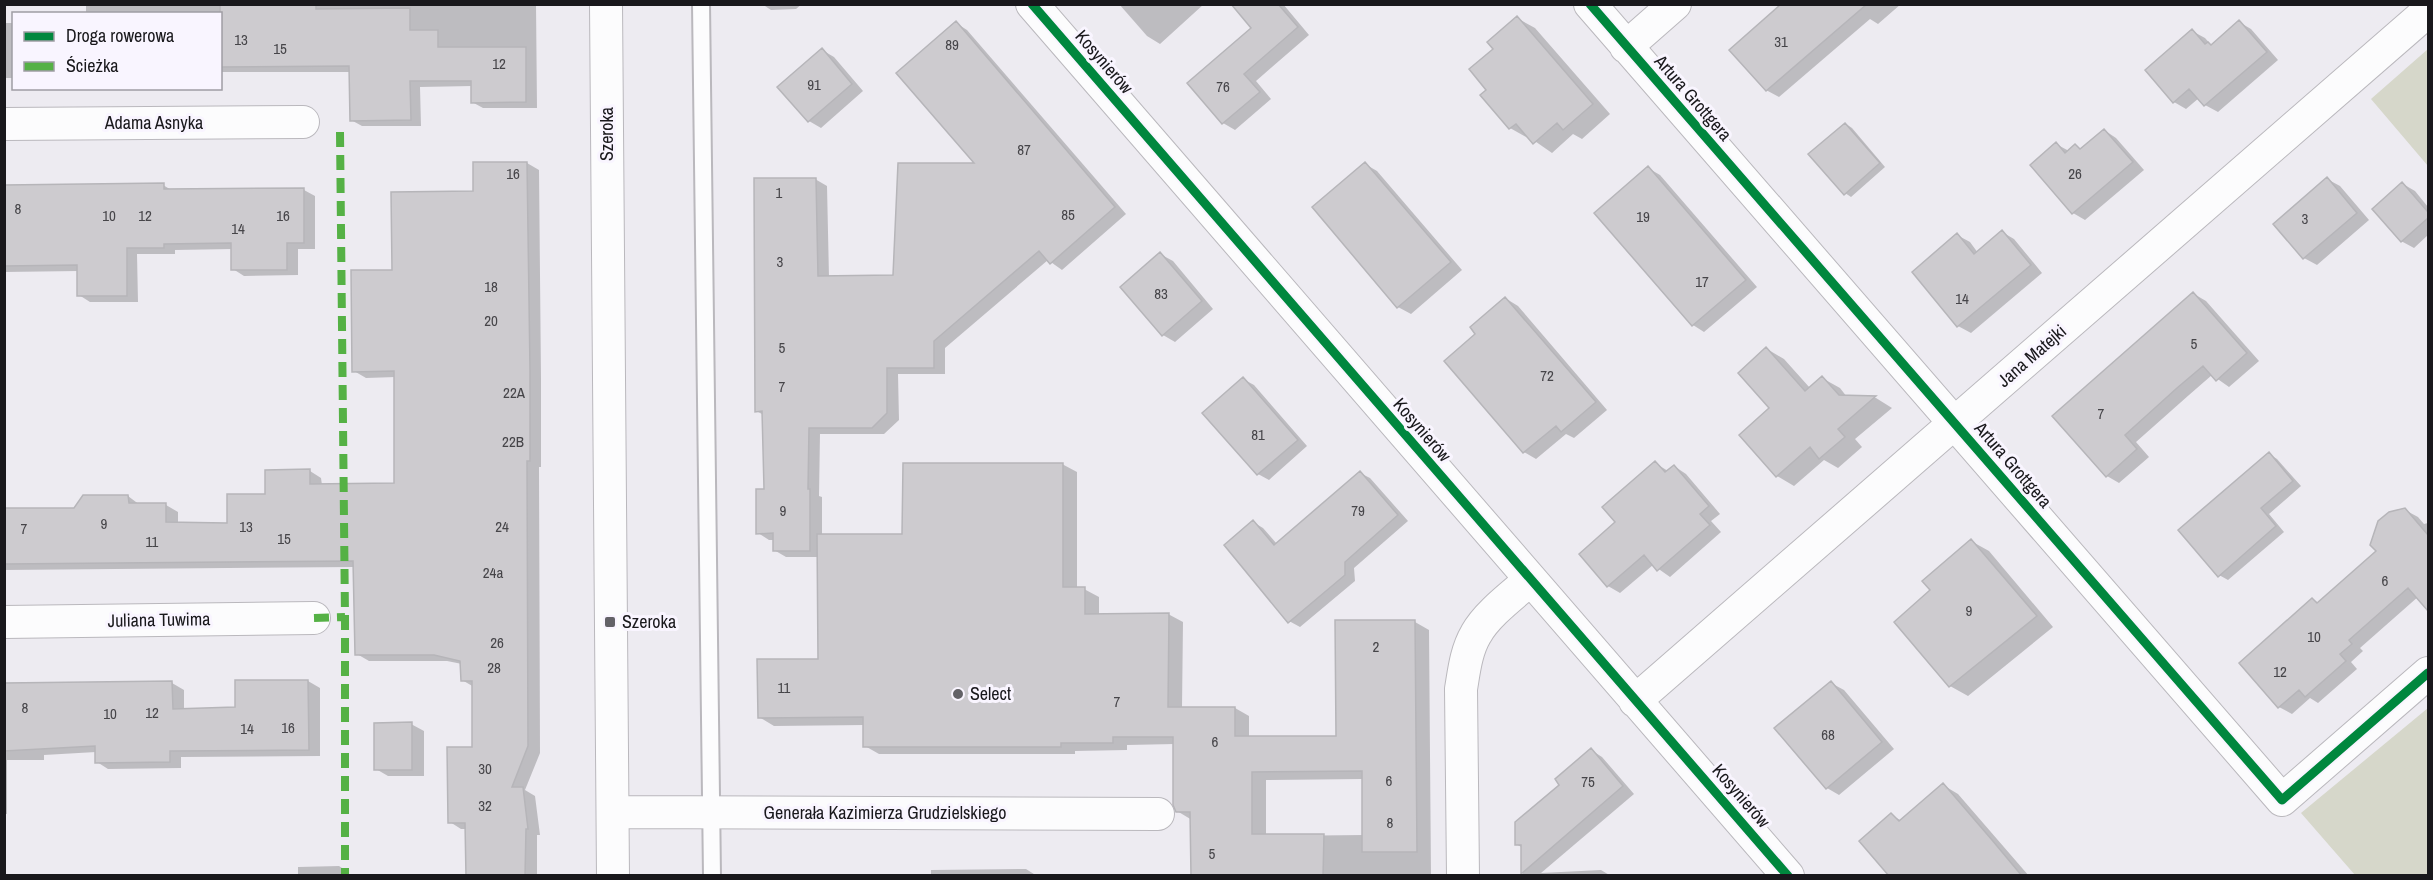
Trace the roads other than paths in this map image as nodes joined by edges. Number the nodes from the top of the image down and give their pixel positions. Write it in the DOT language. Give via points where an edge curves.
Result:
graph roads {
  1 [pos="606,4"];
  2 [pos="701,4"];
  3 [pos="1032,4"];
  4 [pos="1590,4"];
  5 [pos="1675,4"];
  6 [pos="2428,11"];
  7 [pos="1626,47"];
  8 [pos="303,122"];
  9 [pos="4,124"];
  10 [pos="1954,423"];
  11 [pos="1530,580"];
  12 [pos="314,618"];
  13 [pos="4,622"];
  14 [pos="2428,673"];
  15 [pos="1635,701"];
  16 [pos="613,812"];
  17 [pos="711,812"];
  18 [pos="1158,814"];
  19 [pos="614,876"];
  20 [pos="712,876"];
  21 [pos="1463,876"];
  22 [pos="1788,876"];
  1 -- 16 [label="street, Szeroka"];
  2 -- 17 [label="lane"];
  3 -- 11 [label="street, Kosynierów"];
  4 -- 7 [label="street, Artura Grottgera"];
  5 -- 7 [label="street"];
  6 -- 10 [label="street, Jana Matejki"];
  7 -- 10 [label="street, Artura Grottgera"];
  8 -- 9 [label="street, Adama Asnyka"];
  10 -- 14 [label="street, Artura Grottgera" via="2282,801"];
  10 -- 15 [label="street, Jana Matejki"];
  11 -- 15 [label="street, Kosynierów"];
  11 -- 21 [label="street" via="1476,633 1465,660 1461,689"];
  12 -- 13 [label="street, Juliana Tuwima"];
  15 -- 22 [label="street, Kosynierów"];
  16 -- 17 [label="street, Generała Kazimierza Grudzielskiego"];
  16 -- 19 [label="street, Szeroka"];
  17 -- 18 [label="street, Generała Kazimierza Grudzielskiego"];
  17 -- 20 [label="lane"];
}
